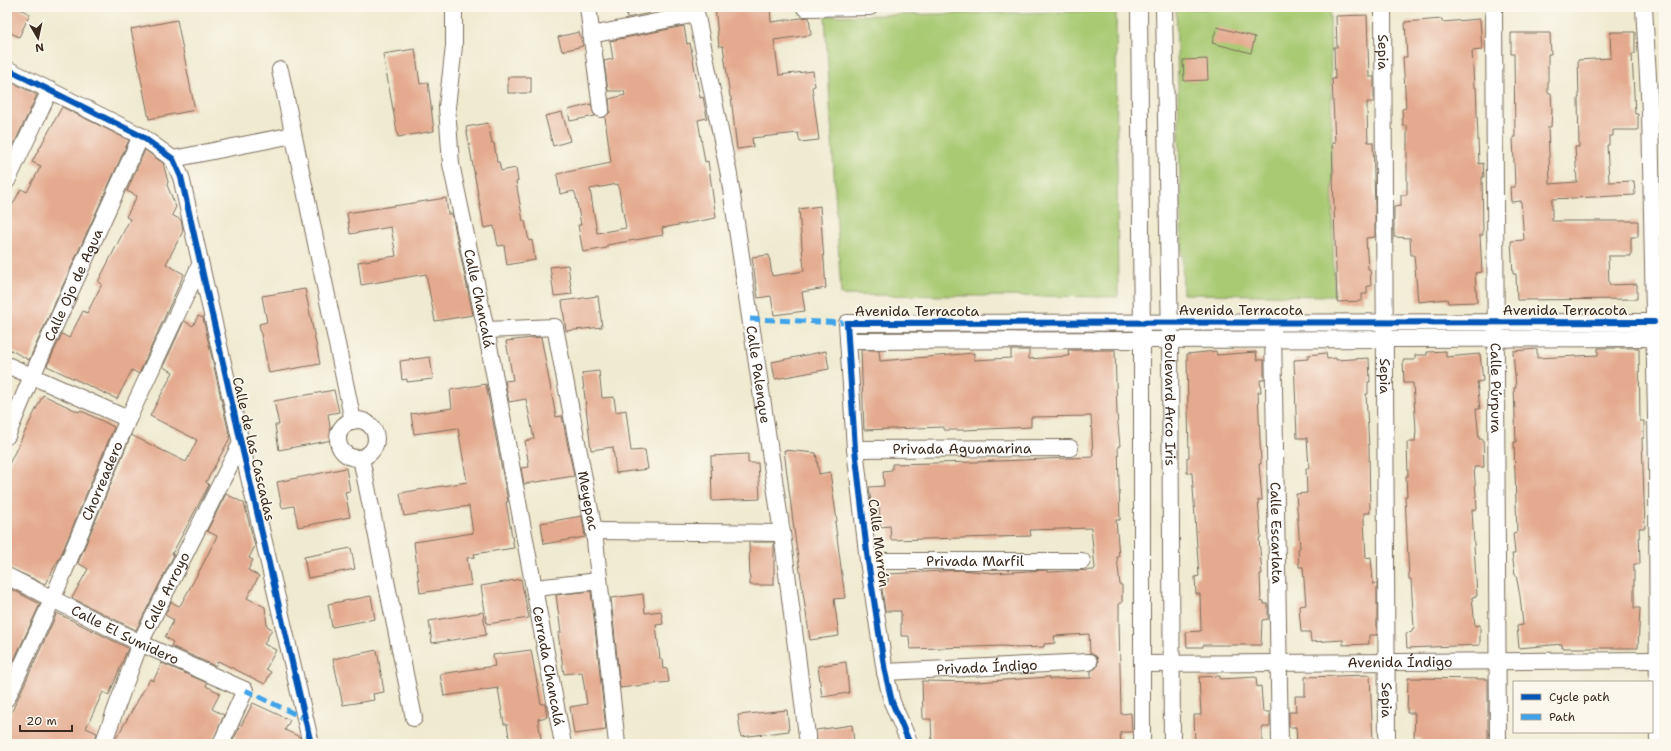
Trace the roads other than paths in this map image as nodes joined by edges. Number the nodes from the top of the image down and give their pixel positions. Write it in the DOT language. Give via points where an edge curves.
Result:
graph roads {
  1 [pos="454,7"];
  2 [pos="588,7"];
  3 [pos="870,7"];
  4 [pos="1139,7"];
  5 [pos="1164,7"];
  6 [pos="1383,7"];
  7 [pos="1494,7"];
  8 [pos="1644,7"];
  9 [pos="806,8"];
  10 [pos="696,11"];
  11 [pos="591,35"];
  12 [pos="7,69"];
  13 [pos="280,70"];
  14 [pos="50,90"];
  15 [pos="601,109"];
  16 [pos="293,135"];
  17 [pos="141,136"];
  18 [pos="173,159"];
  19 [pos="7,181"];
  20 [pos="200,265"];
  21 [pos="1141,322"];
  22 [pos="1169,322"];
  23 [pos="1273,322"];
  24 [pos="1385,322"];
  25 [pos="1495,322"];
  26 [pos="486,330"];
  27 [pos="1653,330"];
  28 [pos="1496,338"];
  29 [pos="1274,339"];
  30 [pos="1385,339"];
  31 [pos="1142,340"];
  32 [pos="1170,340"];
  33 [pos="848,341"];
  34 [pos="7,365"];
  35 [pos="32,376"];
  36 [pos="128,419"];
  37 [pos="353,421"];
  38 [pos="7,436"];
  39 [pos="240,442"];
  40 [pos="855,448"];
  41 [pos="1070,448"];
  42 [pos="361,458"];
  43 [pos="594,531"];
  44 [pos="782,532"];
  45 [pos="1082,560"];
  46 [pos="868,561"];
  47 [pos="7,576"];
  48 [pos="599,581"];
  49 [pos="535,588"];
  50 [pos="53,598"];
  51 [pos="140,643"];
  52 [pos="1658,660"];
  53 [pos="1497,661"];
  54 [pos="1089,662"];
  55 [pos="1387,662"];
  56 [pos="1279,663"];
  57 [pos="1142,664"];
  58 [pos="1172,664"];
  59 [pos="885,672"];
  60 [pos="7,698"];
  61 [pos="414,718"];
  62 [pos="103,744"];
  63 [pos="221,744"];
  64 [pos="311,744"];
  65 [pos="563,744"];
  66 [pos="617,744"];
  67 [pos="808,744"];
  68 [pos="910,744"];
  69 [pos="1142,744"];
  70 [pos="1172,744"];
  71 [pos="1280,744"];
  72 [pos="1387,744"];
  73 [pos="1498,744"];
  74 [pos="1658,744"];
  1 -- 26 [label="street, Calle Chancalá" via="454,46 447,107 452,164"];
  2 -- 11 [label="street"];
  3 -- 9 [label="street"];
  4 -- 21 [label="street, Boulevard Arco Iris"];
  5 -- 22 [label="street, Boulevard Arco Iris"];
  6 -- 24 [label="street, Sepia"];
  7 -- 25 [label="street, Calle Púrpura"];
  8 -- 27 [label="street" via="1650,112"];
  10 -- 11 [label="street"];
  10 -- 44 [label="street, Calle Palenque" via="729,175"];
  11 -- 15 [label="street"];
  12 -- 14 [label="street"];
  13 -- 16 [label="street"];
  14 -- 17 [label="street"];
  14 -- 19 [label="street"];
  16 -- 18 [label="street"];
  16 -- 37 [label="street"];
  17 -- 18 [label="street"];
  17 -- 35 [label="street, Calle Ojo de Agua"];
  18 -- 20 [label="street, Calle de las Cascadas" via="181,177"];
  20 -- 36 [label="street, Chorreadero"];
  20 -- 39 [label="street, Calle de las Cascadas"];
  21 -- 22 [label="street, Avenida Terracota"];
  21 -- 31 [label="street, Boulevard Arco Iris"];
  21 -- 33 [label="street, Avenida Terracota" via="847,323"];
  22 -- 23 [label="street, Avenida Terracota"];
  22 -- 32 [label="street, Boulevard Arco Iris"];
  23 -- 24 [label="street, Avenida Terracota"];
  23 -- 29 [label="street, Calle Escarlata"];
  24 -- 25 [label="street, Avenida Terracota"];
  24 -- 30 [label="street, Sepia"];
  25 -- 27 [label="street, Avenida Terracota"];
  25 -- 28 [label="street, Calle Púrpura"];
  26 -- 43 [label="street, Meyepac" via="555,327"];
  26 -- 49 [label="street, Calle Chancalá"];
  27 -- 28 [label="street, Avenida Terracota"];
  27 -- 52 [label="street"];
  28 -- 30 [label="street, Avenida Terracota"];
  28 -- 53 [label="street, Calle Púrpura"];
  29 -- 30 [label="street, Avenida Terracota"];
  29 -- 32 [label="street, Avenida Terracota"];
  29 -- 56 [label="street, Calle Escarlata"];
  30 -- 55 [label="street, Sepia"];
  31 -- 32 [label="street, Avenida Terracota"];
  31 -- 33 [label="street, Avenida Terracota"];
  31 -- 57 [label="street, Boulevard Arco Iris"];
  32 -- 58 [label="street, Boulevard Arco Iris"];
  33 -- 40 [label="street, Calle Marrón"];
  34 -- 35 [label="street"];
  35 -- 36 [label="street"];
  35 -- 38 [label="street, Calle Ojo de Agua"];
  36 -- 50 [label="street, Chorreadero"];
  37 -- 42 [label="street" via="342,428 338,440 343,452 348,456"];
  37 -- 42 [label="street" via="366,422 375,432 372,451"];
  39 -- 51 [label="street, Calle Arroyo"];
  39 -- 64 [label="street, Calle de las Cascadas"];
  40 -- 41 [label="street, Privada Aguamarina"];
  40 -- 46 [label="street, Calle Marrón"];
  42 -- 61 [label="street"];
  43 -- 44 [label="street"];
  43 -- 48 [label="street, Meyepac"];
  44 -- 67 [label="street, Calle Palenque"];
  45 -- 46 [label="street, Privada Marfil"];
  46 -- 59 [label="street, Calle Marrón"];
  47 -- 50 [label="street, Calle El Sumidero"];
  48 -- 49 [label="street"];
  48 -- 66 [label="street, Meyepac"];
  49 -- 65 [label="street, Cerrada Chancalá"];
  50 -- 51 [label="street, Calle El Sumidero"];
  50 -- 60 [label="street, Chorreadero"];
  51 -- 62 [label="street, Calle Arroyo"];
  51 -- 63 [label="street, Calle El Sumidero" via="245,690"];
  52 -- 53 [label="street, Avenida Índigo"];
  52 -- 74 [label="street"];
  53 -- 55 [label="street, Avenida Índigo"];
  53 -- 73 [label="street, Calle Púrpura"];
  54 -- 59 [label="street, Privada Índigo"];
  55 -- 56 [label="street, Avenida Índigo"];
  55 -- 72 [label="street, Sepia"];
  56 -- 58 [label="street, Avenida Índigo"];
  56 -- 71 [label="street, Calle Escarlata"];
  57 -- 58 [label="street, Avenida Índigo"];
  57 -- 69 [label="street, Boulevard Arco Iris"];
  58 -- 70 [label="street, Boulevard Arco Iris"];
  59 -- 68 [label="street, Calle Marrón" via="892,702"];
}
